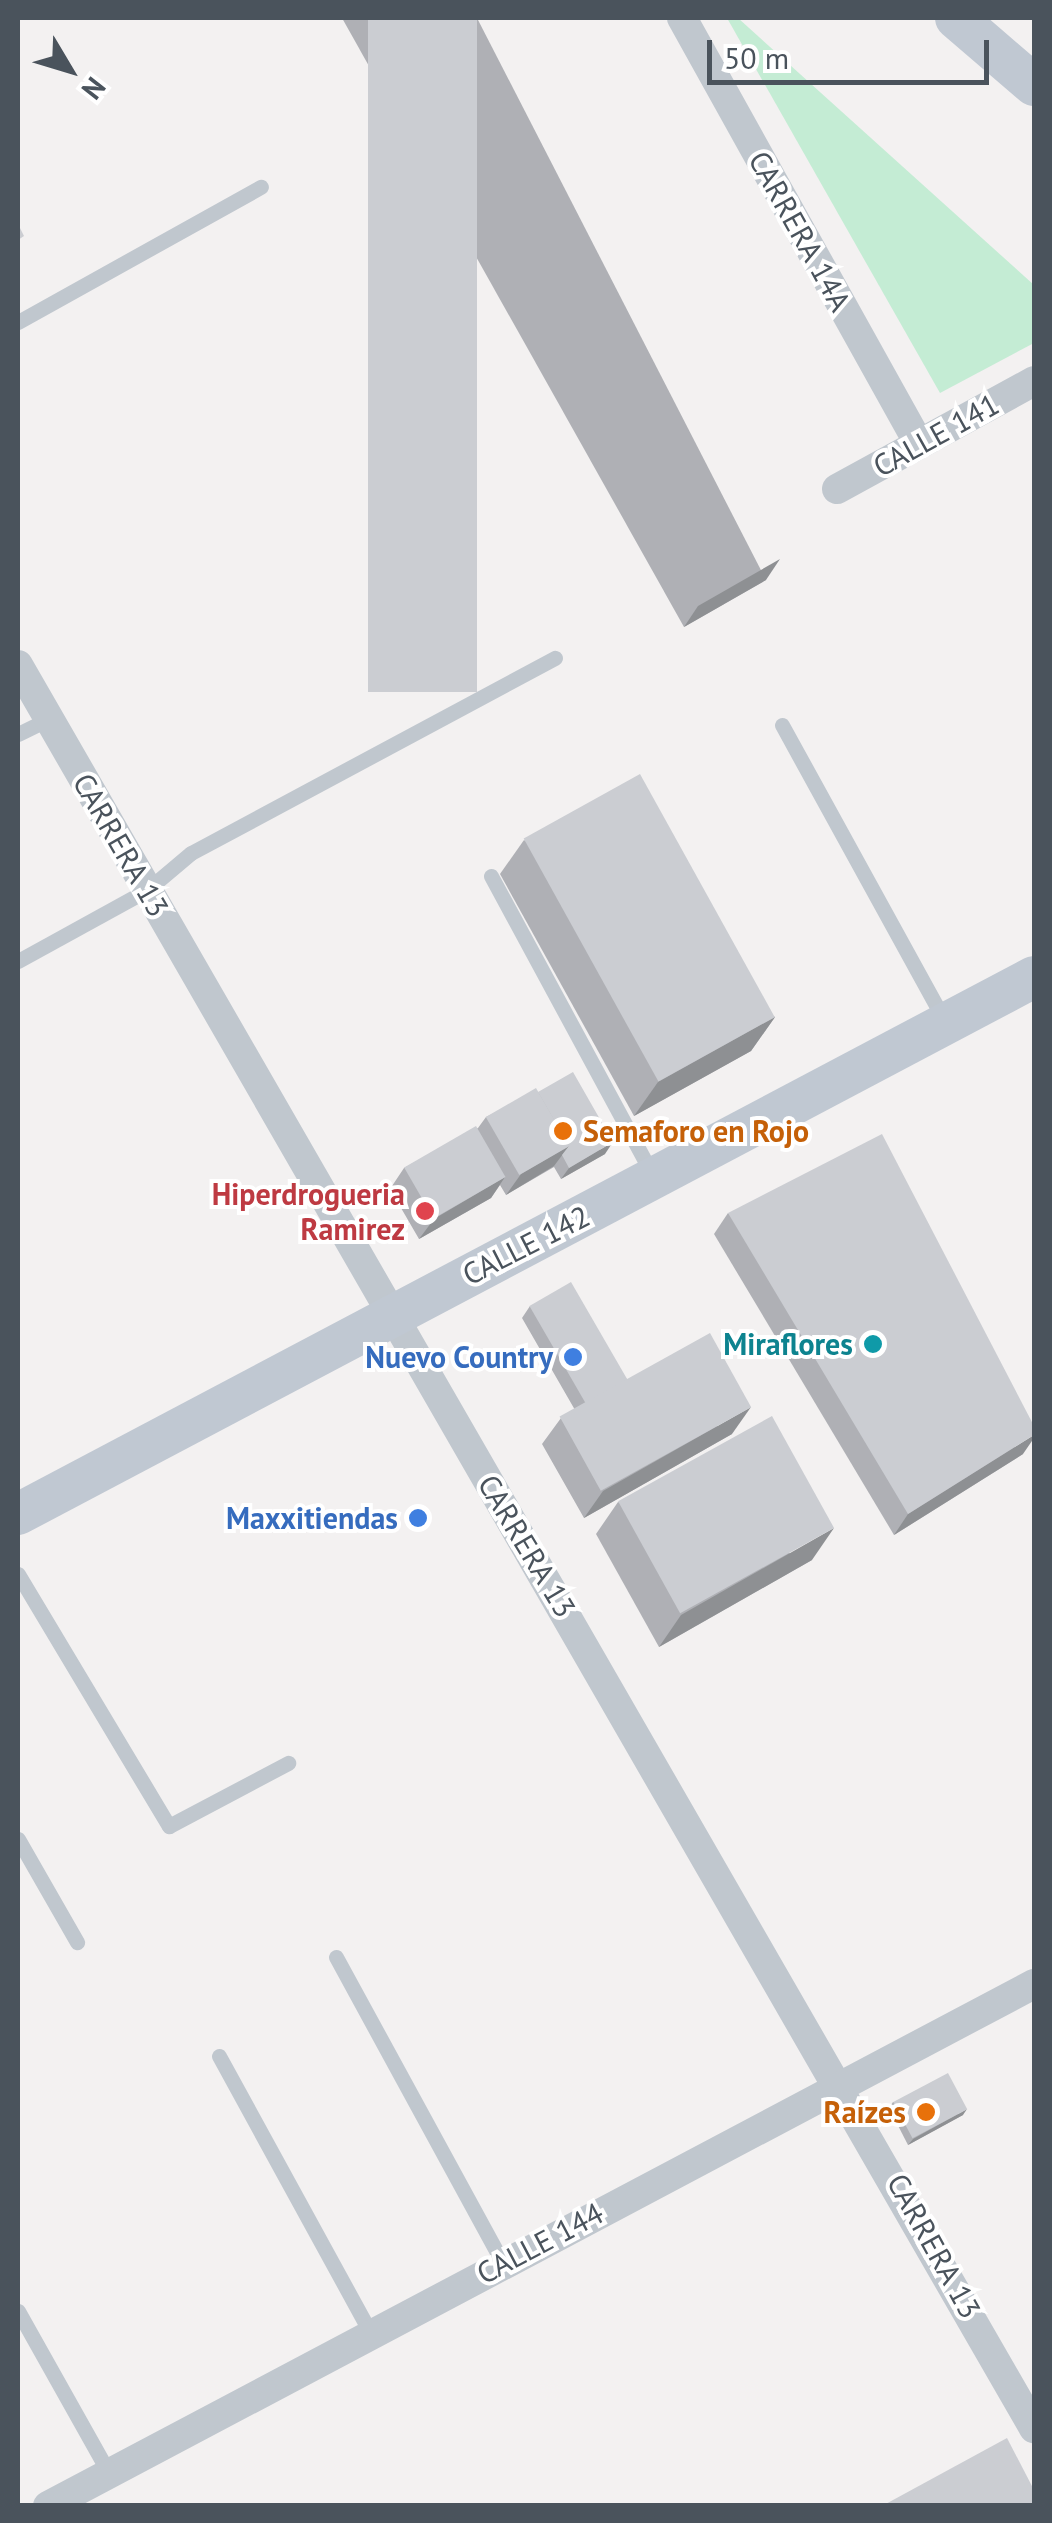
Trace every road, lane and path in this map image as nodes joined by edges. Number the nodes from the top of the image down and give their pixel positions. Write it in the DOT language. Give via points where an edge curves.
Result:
graph roads {
  1 [pos="682,18"];
  2 [pos="956,18"];
  3 [pos="1034,85"];
  4 [pos="261,188"];
  5 [pos="18,322"];
  6 [pos="1034,381"];
  7 [pos="920,444"];
  8 [pos="836,489"];
  9 [pos="555,658"];
  10 [pos="18,665"];
  11 [pos="49,719"];
  12 [pos="782,725"];
  13 [pos="18,734"];
  14 [pos="491,876"];
  15 [pos="146,890"];
  16 [pos="18,961"];
  17 [pos="1034,977"];
  18 [pos="947,1024"];
  19 [pos="654,1178"];
  20 [pos="389,1314"];
  21 [pos="18,1514"];
  22 [pos="18,1574"];
  23 [pos="288,1763"];
  24 [pos="18,1839"];
  25 [pos="77,1942"];
  26 [pos="336,1957"];
  27 [pos="1034,1984"];
  28 [pos="219,2056"];
  29 [pos="843,2083"];
  30 [pos="503,2263"];
  31 [pos="18,2310"];
  32 [pos="371,2334"];
  33 [pos="1034,2428"];
  34 [pos="109,2473"];
  35 [pos="48,2506"];
  1 -- 7 [label="street, CARRERA 14A"];
  2 -- 3 [label="main road"];
  4 -- 5 [label="lane"];
  6 -- 7 [label="street, CALLE 141"];
  7 -- 8 [label="street, CALLE 141"];
  9 -- 15 [label="lane" via="192,853"];
  10 -- 11 [label="street, CARRERA 13"];
  11 -- 13 [label="lane"];
  11 -- 15 [label="street, CARRERA 13"];
  12 -- 18 [label="lane"];
  14 -- 19 [label="lane"];
  15 -- 16 [label="lane"];
  15 -- 20 [label="street, CARRERA 13"];
  17 -- 18 [label="main road, CALLE 142"];
  18 -- 19 [label="main road, CALLE 142"];
  19 -- 20 [label="main road, CALLE 142"];
  20 -- 21 [label="main road, CALLE 142"];
  20 -- 29 [label="street, CARRERA 13"];
  22 -- 23 [label="lane" via="170,1826"];
  24 -- 25 [label="lane"];
  26 -- 30 [label="lane"];
  27 -- 29 [label="street, CALLE 144"];
  28 -- 32 [label="lane"];
  29 -- 30 [label="street, CALLE 144"];
  29 -- 33 [label="street, CARRERA 13"];
  30 -- 32 [label="street, CALLE 144"];
  31 -- 34 [label="lane"];
  32 -- 34 [label="street, CALLE 144"];
  34 -- 35 [label="street, CALLE 144"];
}
